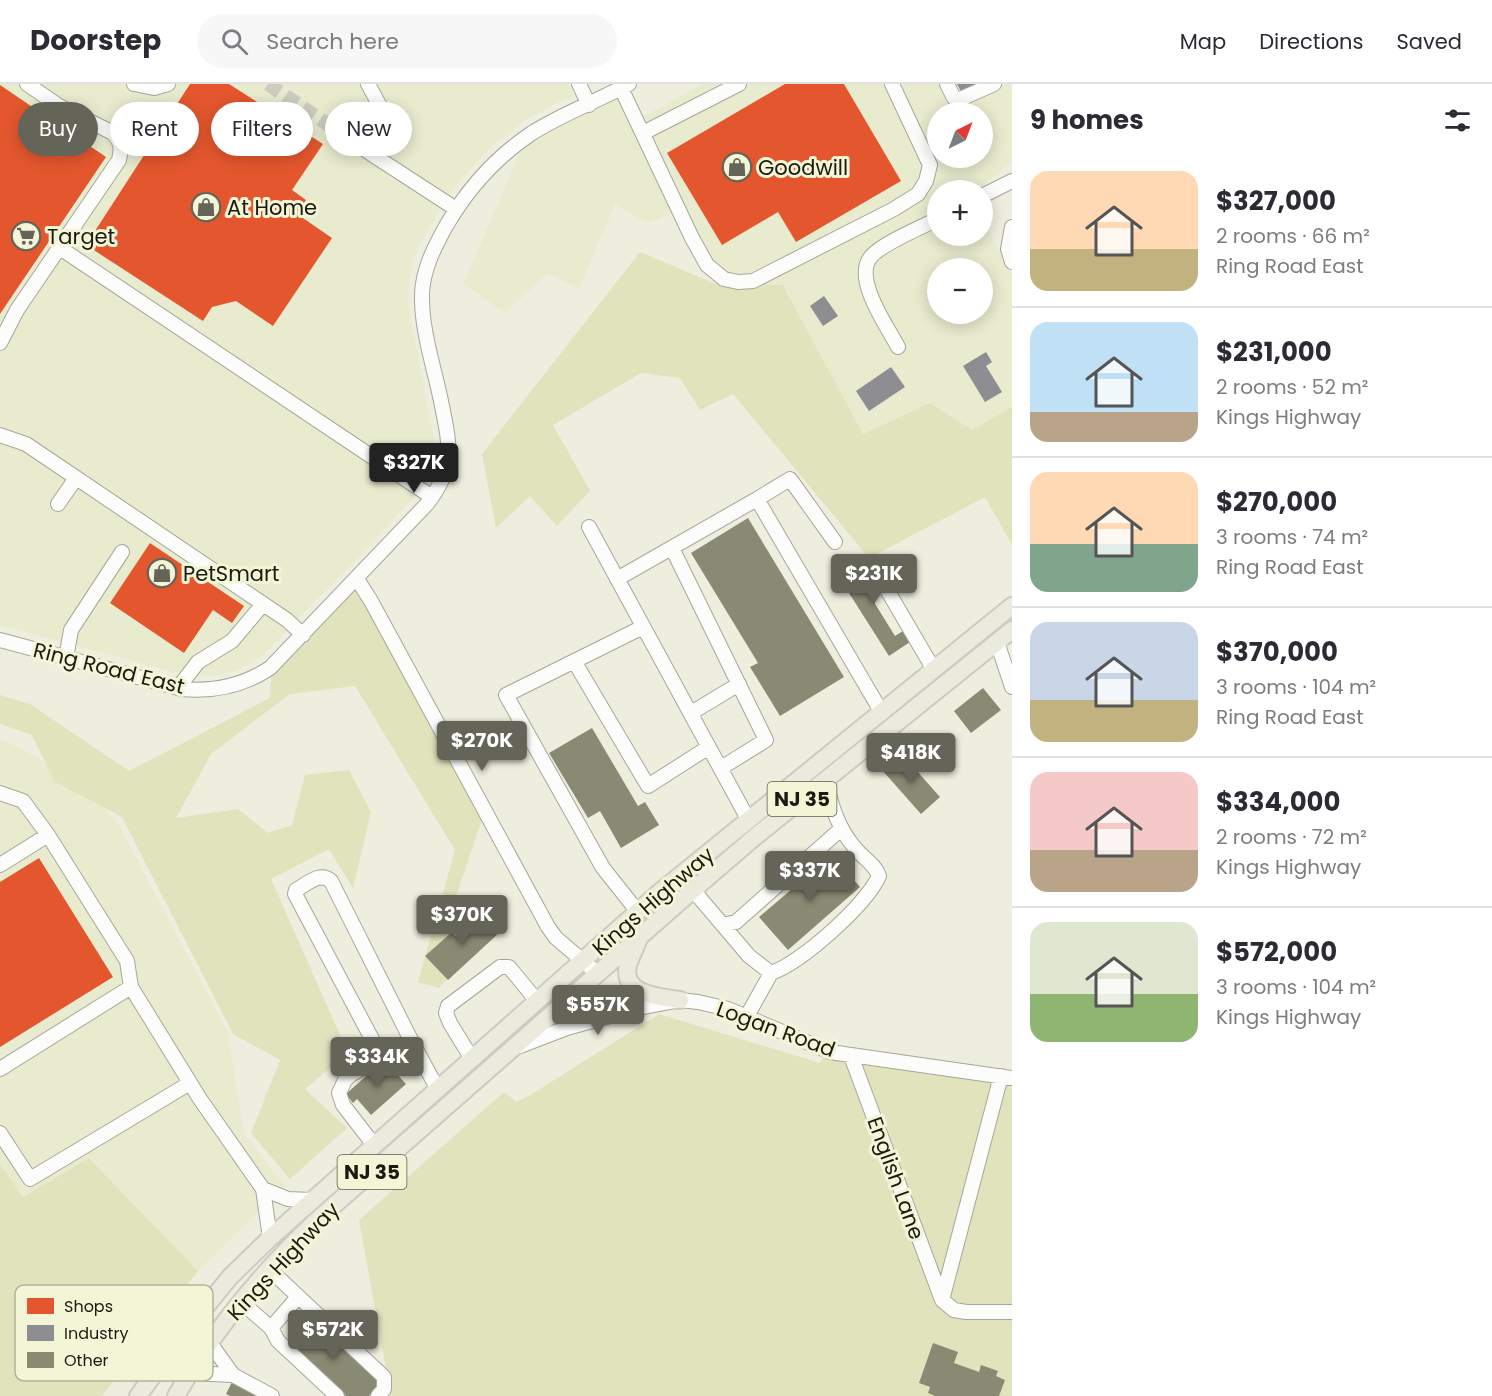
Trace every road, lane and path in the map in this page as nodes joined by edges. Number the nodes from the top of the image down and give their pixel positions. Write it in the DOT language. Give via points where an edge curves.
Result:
graph roads {
  1 [pos="27,84"];
  2 [pos="134,84"];
  3 [pos="168,84"];
  4 [pos="368,84"];
  5 [pos="579,84"];
  6 [pos="739,84"];
  7 [pos="892,84"];
  8 [pos="947,84"];
  9 [pos="994,84"];
  10 [pos="625,86"];
  11 [pos="589,105"];
  12 [pos="643,133"];
  13 [pos="376,157"];
  14 [pos="1012,181"];
  15 [pos="993,190"];
  16 [pos="456,210"];
  17 [pos="927,225"];
  18 [pos="1012,227"];
  19 [pos="60,248"];
  20 [pos="1012,262"];
  21 [pos="0,343"];
  22 [pos="898,347"];
  23 [pos="0,435"];
  24 [pos="76,478"];
  25 [pos="432,496"];
  26 [pos="757,499"];
  27 [pos="58,504"];
  28 [pos="589,527"];
  29 [pos="835,542"];
  30 [pos="672,548"];
  31 [pos="122,552"];
  32 [pos="357,579"];
  33 [pos="617,579"];
  34 [pos="886,588"];
  35 [pos="263,604"];
  36 [pos="1012,606"];
  37 [pos="644,627"];
  38 [pos="1012,630"];
  39 [pos="303,635"];
  40 [pos="0,640"];
  41 [pos="997,642"];
  42 [pos="66,658"];
  43 [pos="574,661"];
  44 [pos="934,670"];
  45 [pos="739,684"];
  46 [pos="1012,687"];
  47 [pos="178,688"];
  48 [pos="691,713"];
  49 [pos="882,713"];
  50 [pos="709,747"];
  51 [pos="721,768"];
  52 [pos="826,780"];
  53 [pos="0,793"];
  54 [pos="748,819"];
  55 [pos="841,829"];
  56 [pos="48,835"];
  57 [pos="0,865"];
  58 [pos="693,890"];
  59 [pos="638,912"];
  60 [pos="723,925"];
  61 [pos="641,934"];
  62 [pos="584,960"];
  63 [pos="597,973"];
  64 [pos="771,973"];
  65 [pos="131,987"];
  66 [pos="680,1000"];
  67 [pos="537,1002"];
  68 [pos="747,1016"];
  69 [pos="411,1040"];
  70 [pos="510,1050"];
  71 [pos="381,1056"];
  72 [pos="851,1056"];
  73 [pos="472,1059"];
  74 [pos="0,1069"];
  75 [pos="1006,1077"];
  76 [pos="190,1083"];
  77 [pos="437,1088"];
  78 [pos="0,1133"];
  79 [pos="374,1145"];
  80 [pos="263,1189"];
  81 [pos="312,1200"];
  82 [pos="270,1238"];
  83 [pos="269,1269"];
  84 [pos="213,1298"];
  85 [pos="297,1298"];
  86 [pos="942,1300"];
  87 [pos="241,1302"];
  88 [pos="1012,1312"];
  89 [pos="271,1328"];
  90 [pos="213,1339"];
  91 [pos="213,1347"];
  92 [pos="213,1374"];
  93 [pos="233,1375"];
  94 [pos="149,1381"];
  95 [pos="185,1381"];
  96 [pos="138,1396"];
  97 [pos="176,1396"];
  98 [pos="272,1396"];
  99 [pos="337,1396"];
  100 [pos="378,1396"];
  1 -- 19 [label="street" via="120,140 120,160"];
  2 -- 3 [label="street" via="154,88"];
  4 -- 13 [label="street" via="382,110 397,124"];
  5 -- 11 [label="street"];
  6 -- 12 [label="street"];
  7 -- 12 [label="street" via="930,165 918,194 753,281 724,279 707,265"];
  8 -- 9 [label="street" via="958,100"];
  10 -- 11 [label="street, Ring Road East"];
  10 -- 12 [label="street"];
  11 -- 16 [label="street, Ring Road East" via="514,146"];
  13 -- 16 [label="street"];
  14 -- 15 [label="street"];
  16 -- 25 [label="street, Ring Road East" via="433,250 422,292 448,446 444,476"];
  17 -- 22 [label="street" via="870,258 864,272 869,293"];
  18 -- 20 [label="street" via="1008,249"];
  19 -- 21 [label="street" via="17,310"];
  19 -- 25 [label="street"];
  23 -- 24 [label="street" via="26,444"];
  24 -- 27 [label="street"];
  24 -- 35 [label="street"];
  25 -- 32 [label="street, Ring Road East"];
  26 -- 29 [label="street" via="790,479"];
  26 -- 30 [label="street"];
  26 -- 49 [label="street"];
  28 -- 33 [label="street"];
  30 -- 33 [label="street"];
  30 -- 45 [label="street"];
  31 -- 42 [label="street" via="71,630"];
  32 -- 39 [label="street, Ring Road East"];
  32 -- 62 [label="street" via="548,927"];
  33 -- 37 [label="street"];
  34 -- 44 [label="street"];
  35 -- 39 [label="street"];
  35 -- 47 [label="street" via="232,641 198,662"];
  36 -- 44 [label="main road, Kings Highway / NJ 35"];
  37 -- 43 [label="street"];
  37 -- 48 [label="street"];
  38 -- 41 [label="main road, Kings Highway / NJ 35"];
  39 -- 47 [label="street, Ring Road East" via="270,668 242,683 208,691"];
  40 -- 42 [label="street, Ring Road East"];
  41 -- 46 [label="street"];
  41 -- 52 [label="main road, Kings Highway / NJ 35"];
  42 -- 47 [label="street, Ring Road East"];
  43 -- 50 [label="street" via="648,786"];
  43 -- 59 [label="street" via="506,695 603,868"];
  44 -- 49 [label="main road, Kings Highway / NJ 35"];
  45 -- 48 [label="street"];
  45 -- 51 [label="street" via="766,740"];
  48 -- 50 [label="street"];
  49 -- 54 [label="main road, Kings Highway / NJ 35"];
  50 -- 51 [label="street"];
  51 -- 54 [label="street"];
  52 -- 55 [label="street" via="830,805"];
  52 -- 58 [label="main road, Kings Highway / NJ 35"];
  53 -- 56 [label="street" via="23,801"];
  54 -- 59 [label="main road, Kings Highway / NJ 35"];
  55 -- 60 [label="street" via="736,922"];
  55 -- 64 [label="street" via="877,870 875,886 815,945"];
  56 -- 57 [label="street"];
  56 -- 65 [label="street" via="127,961"];
  58 -- 60 [label="street"];
  58 -- 61 [label="main road, Kings Highway / NJ 35"];
  59 -- 62 [label="main road, Kings Highway / NJ 35"];
  60 -- 64 [label="street" via="749,956"];
  61 -- 63 [label="main road, Kings Highway / NJ 35"];
  61 -- 66 [label="main road" via="628,966 630,982 642,993"];
  62 -- 63 [label="street"];
  62 -- 67 [label="main road, Kings Highway / NJ 35"];
  63 -- 70 [label="main road, Kings Highway / NJ 35"];
  64 -- 68 [label="street"];
  65 -- 74 [label="street"];
  65 -- 76 [label="street"];
  66 -- 68 [label="street, Logan Road"];
  66 -- 70 [label="street, Logan Road" via="567,1028"];
  67 -- 73 [label="main road, Kings Highway / NJ 35"];
  67 -- 73 [label="street" via="509,968 500,967 448,1006 450,1023"];
  68 -- 72 [label="street, Logan Road" via="831,1052"];
  69 -- 71 [label="street"];
  69 -- 71 [label="street" via="332,881 321,876 295,894"];
  69 -- 77 [label="street"];
  70 -- 83 [label="main road, Kings Highway / NJ 35" via="316,1221"];
  71 -- 79 [label="street" via="345,1080 339,1093 343,1105"];
  72 -- 75 [label="street, Logan Road"];
  72 -- 86 [label="street, English Lane"];
  73 -- 77 [label="main road, Kings Highway / NJ 35"];
  75 -- 86 [label="street, English Lane"];
  76 -- 78 [label="street" via="30,1179"];
  76 -- 80 [label="street"];
  77 -- 79 [label="main road, Kings Highway / NJ 35"];
  79 -- 81 [label="main road, Kings Highway / NJ 35"];
  80 -- 81 [label="street" via="288,1199"];
  80 -- 82 [label="street"];
  81 -- 82 [label="main road, Kings Highway / NJ 35"];
  82 -- 84 [label="main road, Kings Highway / NJ 35"];
  83 -- 85 [label="street"];
  83 -- 87 [label="main road, Kings Highway / NJ 35"];
  85 -- 89 [label="street"];
  85 -- 100 [label="street" via="384,1377 384,1389"];
  86 -- 88 [label="street" via="954,1310"];
  87 -- 89 [label="street"];
  87 -- 90 [label="main road, Kings Highway / NJ 35"];
  89 -- 99 [label="street" via="278,1341"];
  91 -- 93 [label="street"];
  92 -- 93 [label="street"];
  93 -- 98 [label="street"];
  94 -- 96 [label="main road, Kings Highway / NJ 35"];
  95 -- 97 [label="main road, Kings Highway / NJ 35"];
}
